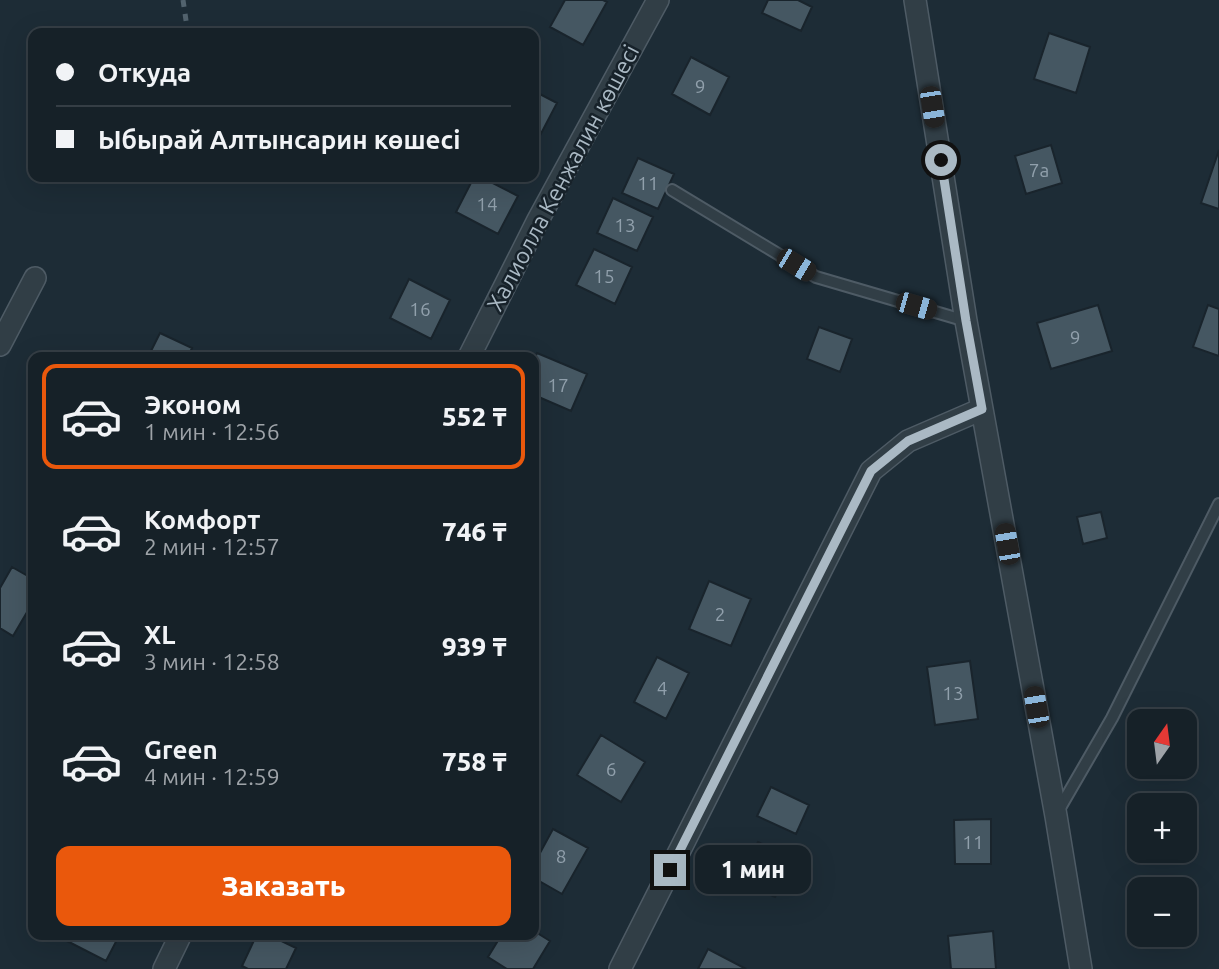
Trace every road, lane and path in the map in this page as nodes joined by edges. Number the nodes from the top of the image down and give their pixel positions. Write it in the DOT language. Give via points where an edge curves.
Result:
graph roads {
  1 [pos="658,0"];
  2 [pos="915,0"];
  3 [pos="672,190"];
  4 [pos="35,278"];
  5 [pos="966,321"];
  6 [pos="0,345"];
  7 [pos="472,352"];
  8 [pos="982,409"];
  9 [pos="1219,504"];
  10 [pos="1056,816"];
  11 [pos="178,940"];
  12 [pos="164,969"];
  13 [pos="620,969"];
  14 [pos="1082,969"];
  1 -- 7 [label="street, Халиолла Кенжалин көшесі"];
  2 -- 5 [label="street"];
  3 -- 5 [label="lane" via="816,277"];
  4 -- 6 [label="street"];
  5 -- 8 [label="street"];
  8 -- 10 [label="street"];
  8 -- 13 [label="street" via="908,441 871,471"];
  9 -- 10 [label="lane" via="1112,718"];
  10 -- 14 [label="street"];
  11 -- 12 [label="street"];
}
